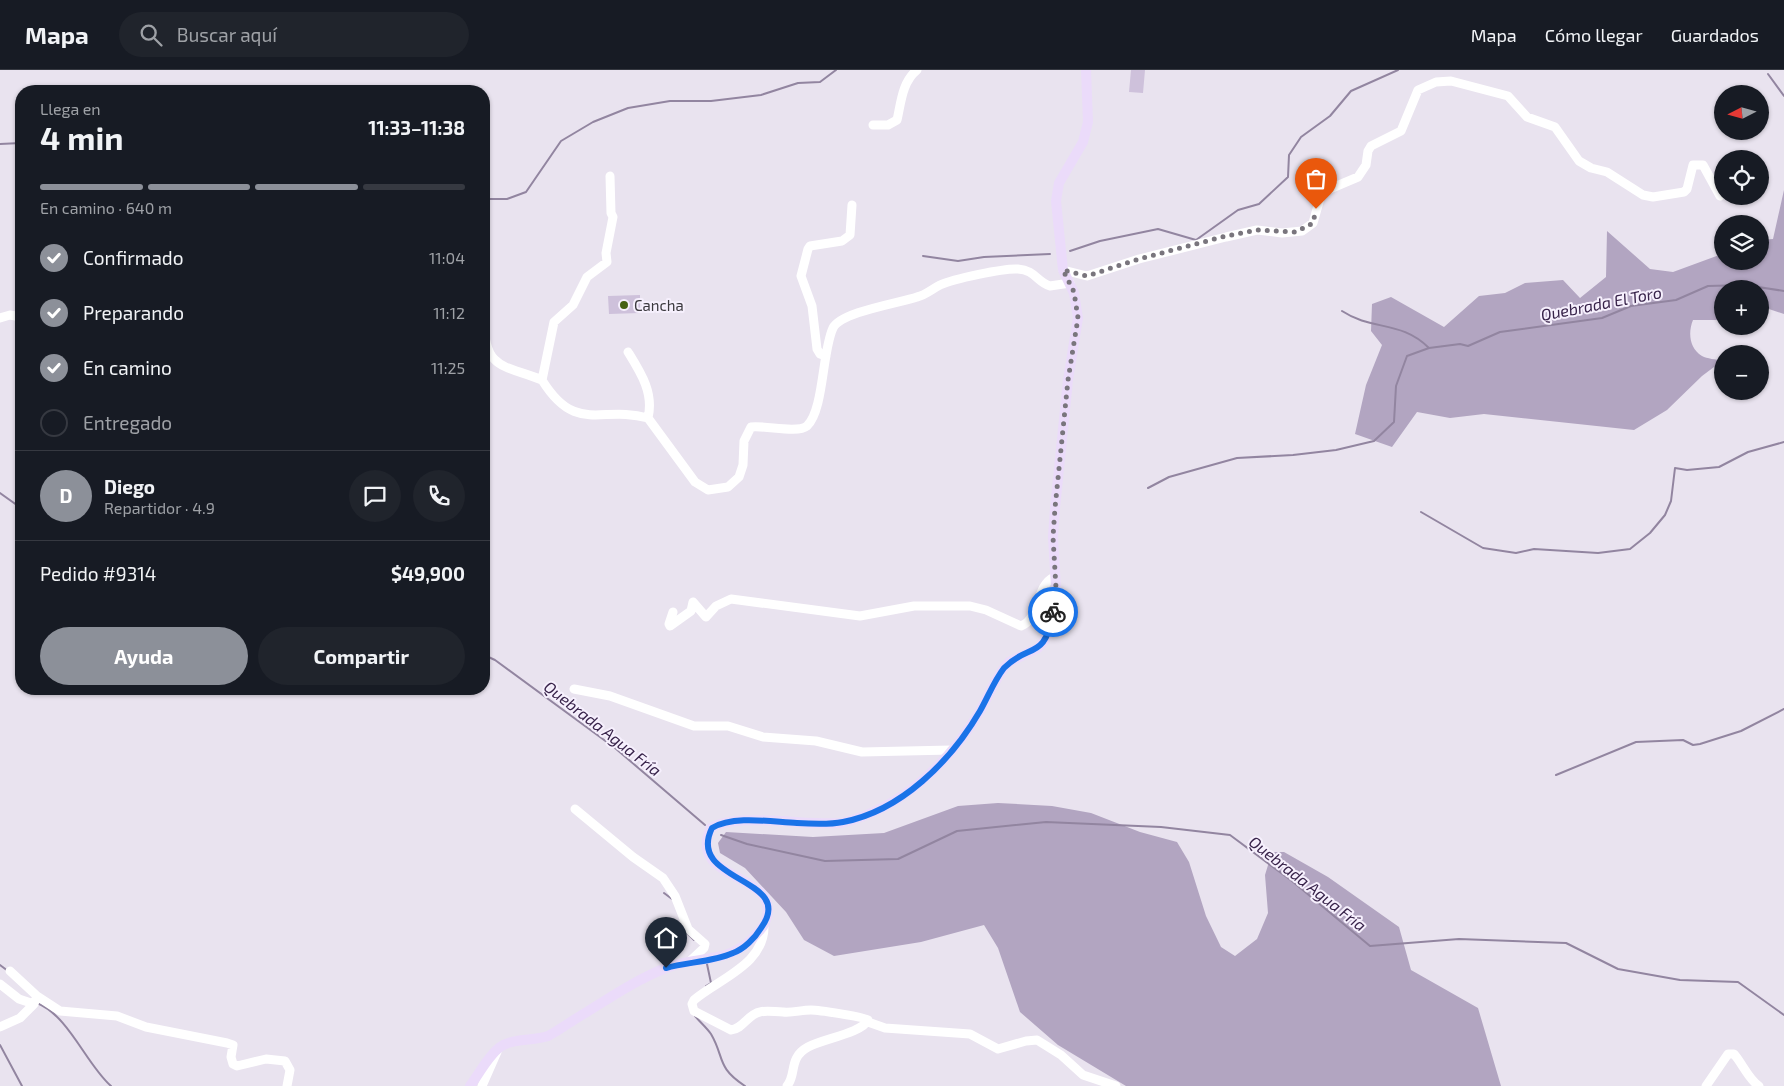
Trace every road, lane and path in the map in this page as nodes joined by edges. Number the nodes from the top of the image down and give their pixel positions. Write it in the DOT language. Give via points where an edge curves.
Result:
graph roads {
  1 [pos="917,70"];
  2 [pos="1086,70"];
  3 [pos="874,125"];
  4 [pos="610,176"];
  5 [pos="1714,185"];
  6 [pos="852,205"];
  7 [pos="1063,270"];
  8 [pos="1070,283"];
  9 [pos="15,316"];
  10 [pos="0,318"];
  11 [pos="628,352"];
  12 [pos="490,354"];
  13 [pos="826,356"];
  14 [pos="542,380"];
  15 [pos="648,418"];
  16 [pos="1054,577"];
  17 [pos="673,612"];
  18 [pos="574,689"];
  19 [pos="951,750"];
  20 [pos="575,809"];
  21 [pos="764,924"];
  22 [pos="689,962"];
  23 [pos="10,971"];
  24 [pos="0,984"];
  25 [pos="35,1000"];
  26 [pos="868,1022"];
  27 [pos="0,1027"];
  28 [pos="498,1049"];
  29 [pos="287,1086"];
  30 [pos="470,1086"];
  31 [pos="482,1086"];
  32 [pos="786,1086"];
  33 [pos="1116,1086"];
  34 [pos="1706,1086"];
  35 [pos="1760,1086"];
  1 -- 3 [label="street" via="904,88 897,120 888,125"];
  2 -- 7 [label="main road" via="1088,122 1082,142 1059,183 1056,201"];
  4 -- 14 [label="street" via="611,213 614,217 607,262 587,277 572,305 554,322"];
  5 -- 7 [label="street" via="1703,165 1698,164 1693,166 1684,192 1653,197 1643,195 1607,172 1579,161 1555,127 1527,117 1508,96 1441,81 1418,90 1401,132 1371,146 1366,165 1358,177 1321,195 1313,223 1302,231 1257,230 1226,236 1087,276"];
  6 -- 13 [label="street" via="850,234 842,241 810,246 801,276 812,306 817,349"];
  7 -- 8 [label="main road"];
  8 -- 13 [label="street" via="1050,286 1033,272 1007,269 941,284 925,295 838,322 831,334"];
  8 -- 16 [label="main road" via="1078,318 1055,508"];
  9 -- 10 [label="street"];
  11 -- 15 [label="street" via="646,382"];
  12 -- 14 [label="street" via="500,366"];
  13 -- 15 [label="street" via="809,424 800,430 752,427 744,441 742,474 728,486 708,490 698,486"];
  14 -- 15 [label="street" via="550,393 571,411 598,416 636,415"];
  16 -- 17 [label="street" via="1045,586 1030,621 1021,626 970,606 914,606 860,616 731,599 716,606 706,617 693,602 691,611 670,626"];
  16 -- 19 [label="main road" via="1053,614 1045,640 1038,648 1009,662 980,711"];
  18 -- 19 [label="street" via="610,696 694,726 728,726 763,737 816,741 862,752"];
  19 -- 21 [label="main road" via="918,785 887,805 856,819 827,824 739,822 718,824 712,828 707,846 709,855 722,869 760,892 767,906"];
  20 -- 22 [label="street" via="663,878 675,896 688,929 705,944"];
  21 -- 22 [label="main road" via="736,953"];
  21 -- 26 [label="street" via="762,946 755,955 694,1000 694,1011 731,1030 739,1028 761,1011 812,1010 861,1016"];
  22 -- 28 [label="main road" via="666,968 556,1032 533,1040 505,1044"];
  23 -- 25 [label="street"];
  24 -- 25 [label="street" via="19,999"];
  25 -- 27 [label="street" via="20,1018"];
  25 -- 29 [label="street" via="60,1012 117,1016 146,1027 232,1045 231,1057 237,1066 271,1059 284,1061 290,1070"];
  26 -- 32 [label="street" via="861,1028 805,1049 794,1062 791,1080"];
  26 -- 33 [label="street" via="885,1028 970,1034 998,1049 1037,1040 1061,1055 1082,1075"];
  28 -- 30 [label="main road"];
  28 -- 31 [label="street"];
  34 -- 35 [label="street" via="1731,1053 1745,1067 1754,1083"];
}
